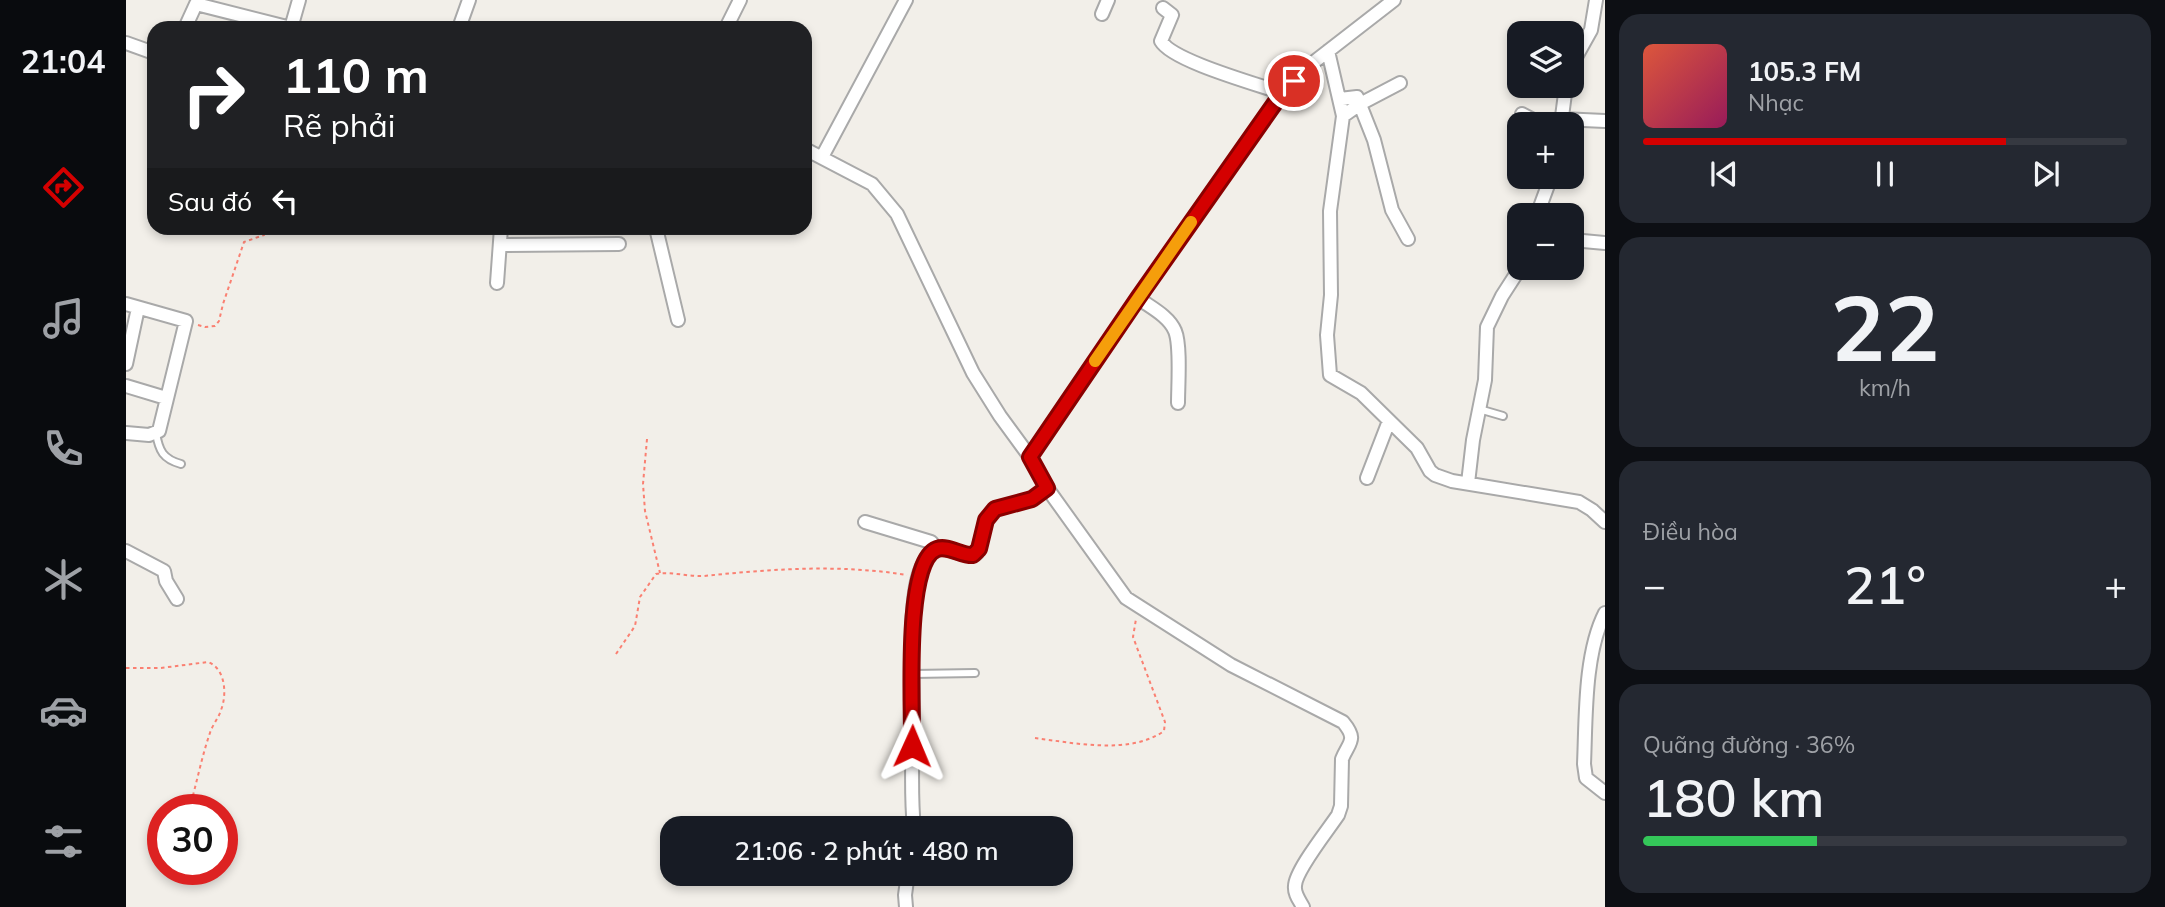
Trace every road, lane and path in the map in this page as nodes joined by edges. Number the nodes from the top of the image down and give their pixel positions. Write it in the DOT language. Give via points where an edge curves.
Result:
graph roads {
  1 [pos="299,0"];
  2 [pos="469,0"];
  3 [pos="740,0"];
  4 [pos="906,0"];
  5 [pos="1108,0"];
  6 [pos="1394,0"];
  7 [pos="1596,0"];
  8 [pos="1163,8"];
  9 [pos="1101,14"];
  10 [pos="188,21"];
  11 [pos="263,21"];
  12 [pos="293,21"];
  13 [pos="462,21"];
  14 [pos="730,21"];
  15 [pos="126,43"];
  16 [pos="1584,43"];
  17 [pos="147,50"];
  18 [pos="1328,51"];
  19 [pos="1400,83"];
  20 [pos="1282,93"];
  21 [pos="1340,99"];
  22 [pos="1360,104"];
  23 [pos="1343,116"];
  24 [pos="1584,121"];
  25 [pos="1605,121"];
  26 [pos="812,152"];
  27 [pos="822,157"];
  28 [pos="264,235"];
  29 [pos="501,235"];
  30 [pos="658,235"];
  31 [pos="1408,239"];
  32 [pos="1584,241"];
  33 [pos="1605,243"];
  34 [pos="619,244"];
  35 [pos="500,245"];
  36 [pos="1512,280"];
  37 [pos="498,283"];
  38 [pos="1138,298"];
  39 [pos="132,306"];
  40 [pos="678,320"];
  41 [pos="186,321"];
  42 [pos="126,364"];
  43 [pos="126,386"];
  44 [pos="166,398"];
  45 [pos="1178,403"];
  46 [pos="1479,410"];
  47 [pos="1503,416"];
  48 [pos="1389,421"];
  49 [pos="126,433"];
  50 [pos="156,433"];
  51 [pos="647,439"];
  52 [pos="1030,457"];
  53 [pos="181,464"];
  54 [pos="1367,478"];
  55 [pos="1468,483"];
  56 [pos="1047,488"];
  57 [pos="865,522"];
  58 [pos="1605,522"];
  59 [pos="937,549"];
  60 [pos="126,551"];
  61 [pos="660,573"];
  62 [pos="918,577"];
  63 [pos="177,599"];
  64 [pos="1140,609"];
  65 [pos="1605,613"];
  66 [pos="616,654"];
  67 [pos="126,668"];
  68 [pos="975,673"];
  69 [pos="913,674"];
  70 [pos="1035,738"];
  71 [pos="1605,793"];
  72 [pos="193,794"];
  73 [pos="913,816"];
  74 [pos="906,886"];
  75 [pos="906,907"];
  76 [pos="1303,907"];
  1 -- 12 [label="street"];
  2 -- 13 [label="street"];
  3 -- 14 [label="street"];
  4 -- 27 [label="street"];
  5 -- 9 [label="street"];
  6 -- 18 [label="street"];
  7 -- 16 [label="street"];
  8 -- 20 [label="street" via="1172,15 1161,41 1165,47 1202,66"];
  10 -- 11 [label="street" via="196,4"];
  15 -- 17 [label="street"];
  18 -- 20 [label="street"];
  18 -- 21 [label="street"];
  19 -- 22 [label="street"];
  20 -- 38 [label="street"];
  21 -- 22 [label="street" via="1357,97"];
  21 -- 23 [label="street"];
  22 -- 23 [label="street"];
  22 -- 31 [label="street" via="1392,210"];
  23 -- 48 [label="street" via="1330,211 1329,371 1333,378 1361,393"];
  24 -- 25 [label="street"];
  26 -- 27 [label="street"];
  27 -- 52 [label="street" via="872,184 897,214 973,373"];
  28 -- 41 [label="path" via="244,242 215,326"];
  29 -- 35 [label="street"];
  30 -- 40 [label="street"];
  32 -- 33 [label="street"];
  34 -- 35 [label="street"];
  35 -- 37 [label="street"];
  36 -- 46 [label="street" via="1487,327"];
  38 -- 45 [label="street" via="1175,331"];
  38 -- 52 [label="street"];
  39 -- 41 [label="street"];
  39 -- 42 [label="street"];
  41 -- 44 [label="street"];
  43 -- 44 [label="street"];
  44 -- 50 [label="street"];
  46 -- 47 [label="lane"];
  46 -- 55 [label="street"];
  48 -- 54 [label="street"];
  48 -- 55 [label="street" via="1418,448 1435,475"];
  49 -- 50 [label="street"];
  50 -- 53 [label="lane" via="161,454"];
  51 -- 61 [label="path" via="645,511"];
  52 -- 56 [label="street"];
  55 -- 58 [label="street" via="1580,502"];
  56 -- 59 [label="street" via="1032,499 995,509 973,555"];
  56 -- 64 [label="street" via="1119,589"];
  57 -- 59 [label="street" via="931,542"];
  59 -- 62 [label="street" via="928,556"];
  60 -- 63 [label="street" via="164,571"];
  61 -- 62 [label="path" via="690,577 769,569 831,569"];
  61 -- 66 [label="path" via="640,597 635,626"];
  62 -- 69 [label="street"];
  64 -- 70 [label="path" via="1133,637 1165,722 1164,731 1142,742 1110,746"];
  64 -- 76 [label="street" via="1231,665 1343,722 1349,730 1338,815 1294,883"];
  65 -- 71 [label="street" via="1592,650 1584,764 1586,778"];
  67 -- 72 [label="path" via="208,662 219,671 225,688 223,704"];
  68 -- 69 [label="lane"];
  69 -- 73 [label="street"];
  74 -- 75 [label="street"];
}
